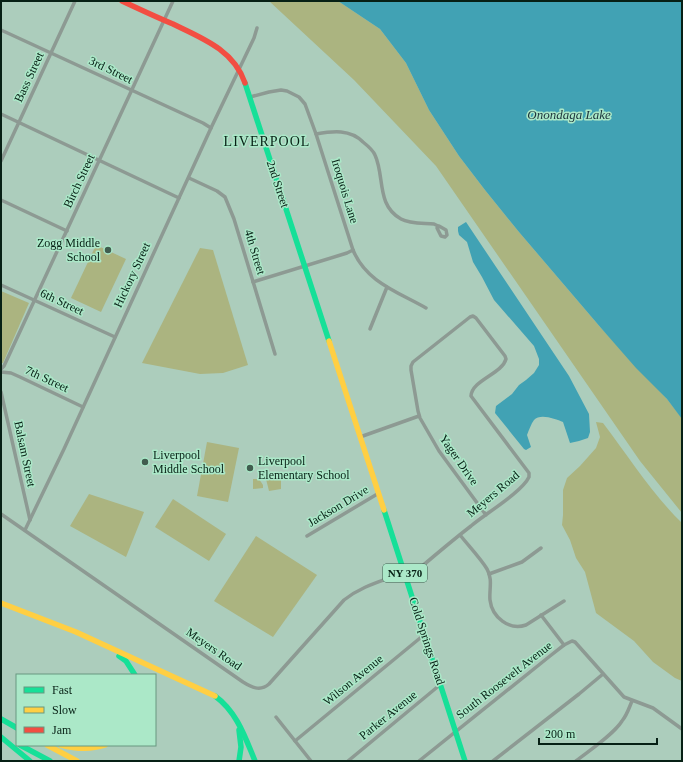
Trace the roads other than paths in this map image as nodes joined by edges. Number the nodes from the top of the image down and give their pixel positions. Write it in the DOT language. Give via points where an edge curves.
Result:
graph roads {
  1 [pos="75,1"];
  2 [pos="122,1"];
  3 [pos="174,1"];
  4 [pos="164,21"];
  5 [pos="257,28"];
  6 [pos="1,30"];
  7 [pos="51,53"];
  8 [pos="239,69"];
  9 [pos="131,91"];
  10 [pos="250,97"];
  11 [pos="1,114"];
  12 [pos="19,122"];
  13 [pos="211,128"];
  14 [pos="316,134"];
  15 [pos="1,161"];
  16 [pos="100,161"];
  17 [pos="189,178"];
  18 [pos="179,198"];
  19 [pos="1,200"];
  20 [pos="438,226"];
  21 [pos="67,230"];
  22 [pos="353,250"];
  23 [pos="305,266"];
  24 [pos="253,282"];
  25 [pos="1,285"];
  26 [pos="387,287"];
  27 [pos="35,300"];
  28 [pos="426,308"];
  29 [pos="370,328"];
  30 [pos="115,337"];
  31 [pos="275,354"];
  32 [pos="1,371"];
  33 [pos="343,385"];
  34 [pos="1,392"];
  35 [pos="83,407"];
  36 [pos="419,416"];
  37 [pos="360,437"];
  38 [pos="512,449"];
  39 [pos="379,493"];
  40 [pos="1,514"];
  41 [pos="486,515"];
  42 [pos="30,520"];
  43 [pos="25,530"];
  44 [pos="460,535"];
  45 [pos="307,536"];
  46 [pos="541,548"];
  47 [pos="405,572"];
  48 [pos="489,574"];
  49 [pos="407,579"];
  50 [pos="564,601"];
  51 [pos="1,603"];
  52 [pos="541,615"];
  53 [pos="52,622"];
  54 [pos="425,634"];
  55 [pos="564,645"];
  56 [pos="119,656"];
  57 [pos="134,674"];
  58 [pos="603,674"];
  59 [pos="441,684"];
  60 [pos="632,701"];
  61 [pos="276,717"];
  62 [pos="1,719"];
  63 [pos="16,727"];
  64 [pos="682,729"];
  65 [pos="242,730"];
  66 [pos="456,731"];
  67 [pos="1,736"];
  68 [pos="295,741"];
  69 [pos="16,743"];
  70 [pos="22,746"];
  71 [pos="50,746"];
  72 [pos="66,746"];
  73 [pos="101,746"];
  74 [pos="30,761"];
  75 [pos="50,761"];
  76 [pos="77,761"];
  77 [pos="241,761"];
  78 [pos="255,761"];
  79 [pos="311,761"];
  80 [pos="348,761"];
  81 [pos="418,761"];
  82 [pos="465,761"];
  83 [pos="493,761"];
  84 [pos="576,761"];
  1 -- 7 [label="street, Bass Street"];
  2 -- 4 [label="main road, 2nd Street / NY 370"];
  3 -- 4 [label="street, Birch Street"];
  4 -- 8 [label="main road, 2nd Street / NY 370" via="211,42 231,58"];
  4 -- 9 [label="street, Birch Street"];
  5 -- 8 [label="street, Hickory Street"];
  6 -- 7 [label="street, 3rd Street"];
  7 -- 9 [label="street, 3rd Street"];
  7 -- 12 [label="street, Bass Street"];
  8 -- 10 [label="main road, 2nd Street / NY 370"];
  8 -- 13 [label="street, Hickory Street"];
  9 -- 13 [label="street, 3rd Street"];
  9 -- 16 [label="street, Birch Street"];
  10 -- 14 [label="street, Iroquois Lane" via="281,90 292,92 305,104"];
  10 -- 23 [label="main road, 2nd Street / NY 370"];
  11 -- 12 [label="street"];
  12 -- 15 [label="street, Bass Street"];
  12 -- 16 [label="street"];
  13 -- 17 [label="street, Hickory Street"];
  14 -- 20 [label="street" via="346,132 360,139 375,154 379,164 384,200 393,213 408,222"];
  14 -- 22 [label="street, Iroquois Lane"];
  16 -- 18 [label="street"];
  16 -- 21 [label="street, Birch Street"];
  17 -- 18 [label="street, Hickory Street"];
  17 -- 24 [label="street, 4th Street" via="218,191 225,197"];
  18 -- 30 [label="street, Hickory Street"];
  19 -- 21 [label="street"];
  21 -- 27 [label="street, Birch Street"];
  22 -- 23 [label="street"];
  22 -- 26 [label="street, Iroquois Lane" via="362,268"];
  23 -- 24 [label="street"];
  23 -- 33 [label="main road, 2nd Street / NY 370"];
  24 -- 31 [label="street, 4th Street"];
  25 -- 27 [label="street, 6th Street"];
  26 -- 28 [label="street, Iroquois Lane"];
  26 -- 29 [label="street"];
  27 -- 30 [label="street, 6th Street"];
  27 -- 32 [label="street, Birch Street"];
  30 -- 35 [label="street, Hickory Street"];
  32 -- 35 [label="street, 7th Street" via="20,376"];
  33 -- 37 [label="main road, Cold Springs Road / NY 370"];
  34 -- 42 [label="street, Balsam Street"];
  35 -- 42 [label="street, Hickory Street"];
  36 -- 37 [label="street"];
  36 -- 38 [label="street, Yager Drive" via="411,366 413,362 473,316 506,359 472,389 471,396"];
  36 -- 41 [label="street, Yager Drive" via="438,451"];
  37 -- 39 [label="main road, Cold Springs Road / NY 370"];
  38 -- 41 [label="street, Meyers Road" via="529,473 529,477 522,486"];
  39 -- 45 [label="street, Jackson Drive"];
  39 -- 47 [label="main road, Cold Springs Road / NY 370"];
  40 -- 43 [label="street, Meyers Road"];
  41 -- 44 [label="street, Meyers Road"];
  42 -- 43 [label="street, Hickory Street"];
  43 -- 47 [label="street, Meyers Road" via="243,682 256,688 268,684 354,592"];
  44 -- 48 [label="street"];
  44 -- 49 [label="street, Meyers Road"];
  46 -- 48 [label="street" via="522,562"];
  47 -- 49 [label="main road, Cold Springs Road / NY 370"];
  48 -- 52 [label="street" via="491,606 506,624 519,627"];
  49 -- 54 [label="main road, Cold Springs Road / NY 370"];
  50 -- 52 [label="street"];
  51 -- 53 [label="main road"];
  52 -- 55 [label="street"];
  53 -- 56 [label="main road"];
  53 -- 65 [label="main road" via="212,694 231,709"];
  54 -- 59 [label="main road, Cold Springs Road / NY 370"];
  54 -- 68 [label="street, Wilson Avenue"];
  55 -- 58 [label="street" via="575,642"];
  55 -- 66 [label="street, South Roosevelt Avenue"];
  56 -- 57 [label="main road" via="126,661"];
  56 -- 77 [label="main road" via="205,694 223,705 234,718 238,728"];
  58 -- 60 [label="street" via="624,698"];
  58 -- 83 [label="street"];
  59 -- 66 [label="main road, Cold Springs Road / NY 370"];
  59 -- 80 [label="street, Parker Avenue"];
  60 -- 64 [label="street" via="657,711"];
  60 -- 84 [label="street" via="622,722"];
  61 -- 68 [label="street"];
  62 -- 63 [label="main road"];
  65 -- 77 [label="main road" via="244,742"];
  65 -- 78 [label="main road"];
  66 -- 81 [label="street, South Roosevelt Avenue"];
  66 -- 82 [label="main road, Cold Springs Road / NY 370"];
  67 -- 69 [label="main road"];
  67 -- 74 [label="main road"];
  68 -- 79 [label="street"];
  70 -- 75 [label="main road"];
  71 -- 76 [label="main road"];
  72 -- 73 [label="main road" via="90,749"];
}
